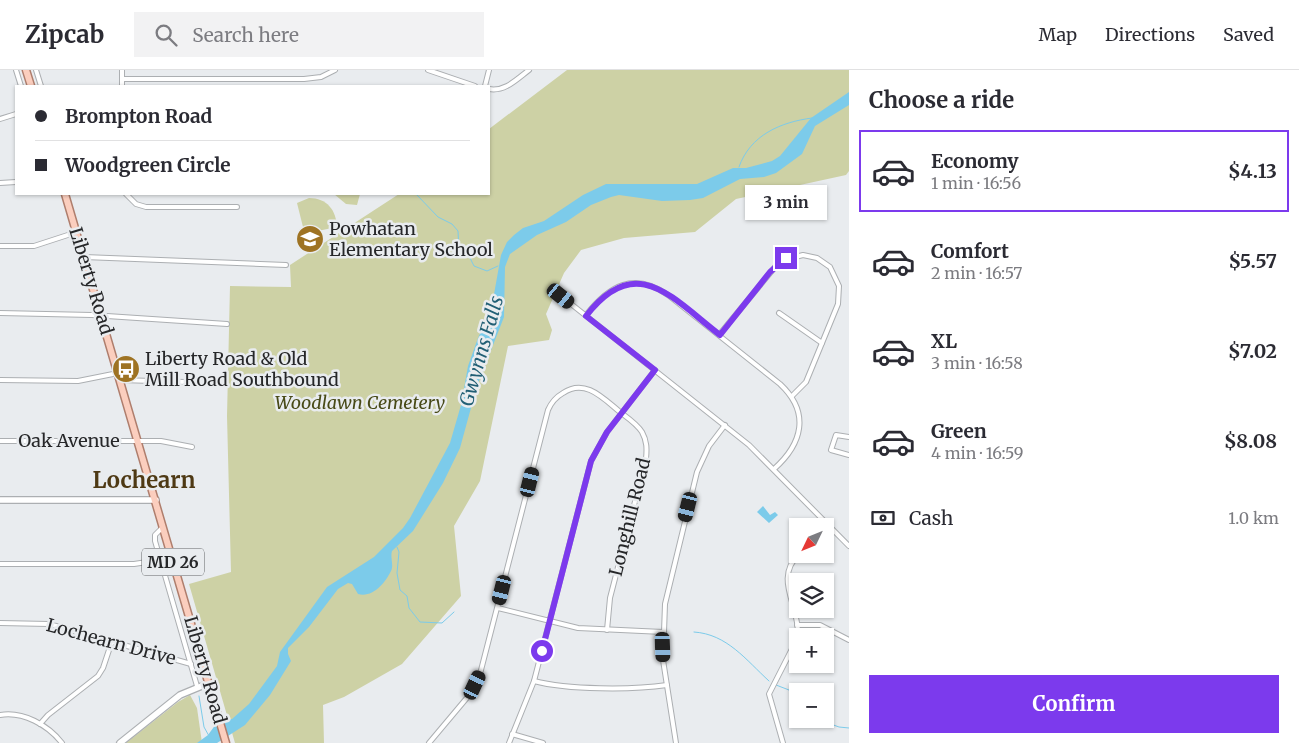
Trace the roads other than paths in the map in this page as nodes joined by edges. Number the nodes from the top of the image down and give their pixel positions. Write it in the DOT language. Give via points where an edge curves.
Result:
graph roads {
  1 [pos="16,70"];
  2 [pos="26,70"];
  3 [pos="36,70"];
  4 [pos="122,70"];
  5 [pos="335,70"];
  6 [pos="428,70"];
  7 [pos="489,70"];
  8 [pos="529,70"];
  9 [pos="122,79"];
  10 [pos="262,79"];
  11 [pos="21,85"];
  12 [pos="31,85"];
  13 [pos="41,85"];
  14 [pos="122,85"];
  15 [pos="262,85"];
  16 [pos="472,85"];
  17 [pos="485,85"];
  18 [pos="490,89"];
  19 [pos="15,114"];
  20 [pos="0,119"];
  21 [pos="15,182"];
  22 [pos="0,183"];
  23 [pos="65,195"];
  24 [pos="127,195"];
  25 [pos="237,207"];
  26 [pos="77,232"];
  27 [pos="0,246"];
  28 [pos="84,257"];
  29 [pos="286,265"];
  30 [pos="561,296"];
  31 [pos="0,313"];
  32 [pos="780,313"];
  33 [pos="102,316"];
  34 [pos="586,316"];
  35 [pos="228,324"];
  36 [pos="720,335"];
  37 [pos="822,343"];
  38 [pos="655,370"];
  39 [pos="118,373"];
  40 [pos="0,380"];
  41 [pos="120,380"];
  42 [pos="217,383"];
  43 [pos="792,396"];
  44 [pos="621,413"];
  45 [pos="725,425"];
  46 [pos="849,437"];
  47 [pos="0,441"];
  48 [pos="138,441"];
  49 [pos="192,447"];
  50 [pos="849,455"];
  51 [pos="774,469"];
  52 [pos="0,500"];
  53 [pos="156,500"];
  54 [pos="818,518"];
  55 [pos="163,527"];
  56 [pos="834,534"];
  57 [pos="849,546"];
  58 [pos="160,560"];
  59 [pos="791,563"];
  60 [pos="0,564"];
  61 [pos="498,608"];
  62 [pos="550,622"];
  63 [pos="0,623"];
  64 [pos="797,624"];
  65 [pos="797,628"];
  66 [pos="607,630"];
  67 [pos="662,632"];
  68 [pos="849,640"];
  69 [pos="112,641"];
  70 [pos="789,655"];
  71 [pos="191,664"];
  72 [pos="534,680"];
  73 [pos="209,683"];
  74 [pos="666,685"];
  75 [pos="197,686"];
  76 [pos="0,715"];
  77 [pos="40,724"];
  78 [pos="512,734"];
  79 [pos="62,743"];
  80 [pos="120,743"];
  81 [pos="226,743"];
  82 [pos="429,743"];
  83 [pos="509,743"];
  84 [pos="542,743"];
  85 [pos="676,743"];
  86 [pos="783,743"];
  1 -- 11 [label="street"];
  2 -- 12 [label="main road"];
  3 -- 13 [label="street"];
  4 -- 9 [label="street"];
  5 -- 10 [label="street" via="313,78"];
  6 -- 16 [label="street"];
  7 -- 17 [label="street"];
  8 -- 18 [label="street" via="507,87"];
  9 -- 10 [label="street"];
  9 -- 14 [label="street"];
  10 -- 15 [label="street"];
  19 -- 20 [label="street"];
  21 -- 22 [label="street"];
  23 -- 26 [label="main road, Liberty Road / MD 26"];
  24 -- 25 [label="street" via="136,204 146,207"];
  26 -- 27 [label="street" via="34,246"];
  26 -- 28 [label="main road, Liberty Road / MD 26"];
  28 -- 29 [label="street"];
  28 -- 33 [label="main road, Liberty Road / MD 26"];
  30 -- 34 [label="street"];
  31 -- 33 [label="street"];
  32 -- 37 [label="street"];
  33 -- 35 [label="street"];
  33 -- 39 [label="main road, Liberty Road / MD 26"];
  34 -- 36 [label="street" via="608,292 622,285 640,284 662,291"];
  34 -- 38 [label="street"];
  36 -- 37 [label="street" via="775,266 786,258 803,254 830,267 839,286 838,304"];
  36 -- 43 [label="street"];
  37 -- 43 [label="street" via="806,382"];
  38 -- 44 [label="street"];
  38 -- 45 [label="street"];
  39 -- 40 [label="street" via="69,382"];
  39 -- 41 [label="main road, Liberty Road / MD 26"];
  41 -- 42 [label="street"];
  41 -- 48 [label="main road, Liberty Road / MD 26"];
  43 -- 51 [label="street" via="800,420 798,438 790,453"];
  44 -- 61 [label="street, Longhill Road" via="598,394 583,388 567,390 553,401 548,410"];
  44 -- 62 [label="street" via="601,440 591,461"];
  44 -- 66 [label="street, Longhill Road" via="643,433 647,451 610,598"];
  45 -- 51 [label="street"];
  45 -- 67 [label="street" via="697,472 667,591"];
  46 -- 50 [label="street" via="836,435 831,450"];
  47 -- 48 [label="street, Oak Avenue"];
  48 -- 49 [label="street, Oak Avenue" via="167,441"];
  48 -- 53 [label="main road, Liberty Road / MD 26"];
  51 -- 54 [label="street"];
  52 -- 53 [label="main road"];
  53 -- 55 [label="main road, Liberty Road / MD 26"];
  55 -- 58 [label="street" via="155,535"];
  55 -- 73 [label="main road, Liberty Road / MD 26"];
  56 -- 57 [label="street"];
  58 -- 60 [label="street" via="134,564"];
  58 -- 71 [label="street"];
  59 -- 64 [label="street" via="787,573"];
  61 -- 62 [label="street"];
  61 -- 82 [label="street, Longhill Road" via="484,664 475,685"];
  62 -- 66 [label="street"];
  62 -- 72 [label="street"];
  63 -- 69 [label="street, Lochearn Drive" via="45,622"];
  64 -- 65 [label="street"];
  64 -- 68 [label="street" via="814,623"];
  66 -- 67 [label="street"];
  67 -- 74 [label="street"];
  69 -- 71 [label="street, Lochearn Drive"];
  69 -- 77 [label="street" via="98,676"];
  70 -- 86 [label="street" via="769,694"];
  71 -- 75 [label="street"];
  72 -- 74 [label="street" via="556,685 641,688"];
  72 -- 78 [label="street"];
  73 -- 75 [label="main road"];
  73 -- 81 [label="main road, Liberty Road / MD 26"];
  74 -- 85 [label="street"];
  75 -- 80 [label="main road" via="180,695"];
  76 -- 77 [label="street" via="21,716"];
  77 -- 79 [label="street"];
  78 -- 83 [label="street"];
  78 -- 84 [label="street"];
}
